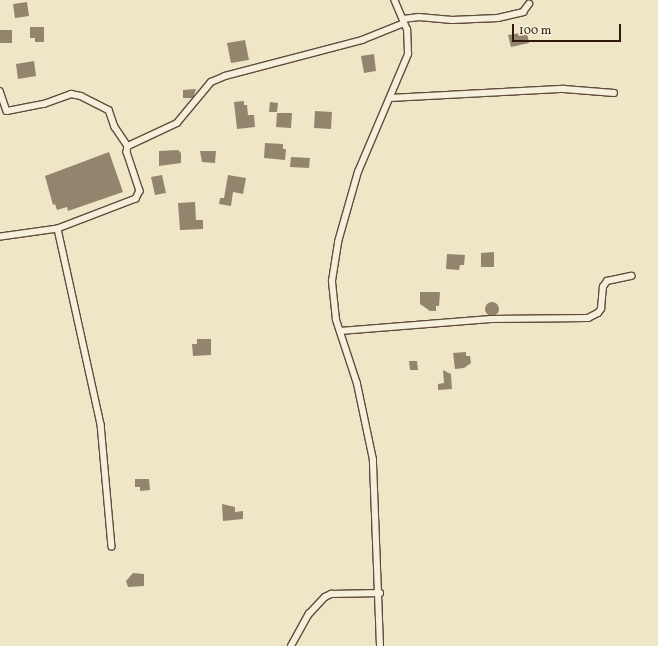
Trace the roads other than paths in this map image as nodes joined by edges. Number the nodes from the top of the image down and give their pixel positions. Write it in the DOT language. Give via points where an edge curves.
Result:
graph roads {
  1 [pos="394,0"];
  2 [pos="529,4"];
  3 [pos="404,21"];
  4 [pos="0,91"];
  5 [pos="614,93"];
  6 [pos="390,98"];
  7 [pos="128,146"];
  8 [pos="58,228"];
  9 [pos="0,237"];
  10 [pos="631,276"];
  11 [pos="340,331"];
  12 [pos="112,547"];
  13 [pos="380,594"];
  14 [pos="291,646"];
  15 [pos="380,646"];
  1 -- 3 [label="street"];
  2 -- 3 [label="street" via="523,12 498,18 452,20 419,17"];
  3 -- 6 [label="street" via="409,43 408,54"];
  3 -- 7 [label="street" via="362,40 225,76 211,82 177,123"];
  4 -- 7 [label="street" via="7,111 44,104 71,94 88,99 109,110 115,127"];
  5 -- 6 [label="street" via="564,89"];
  6 -- 11 [label="street" via="358,172 338,242 332,287"];
  7 -- 8 [label="street" via="127,152 139,197"];
  8 -- 9 [label="street"];
  8 -- 12 [label="street" via="101,424"];
  10 -- 11 [label="street" via="607,281 603,287 601,309 588,318 491,319"];
  11 -- 13 [label="street" via="364,408 373,460"];
  13 -- 14 [label="street" via="331,594 325,597 309,614"];
  13 -- 15 [label="street"];
}
